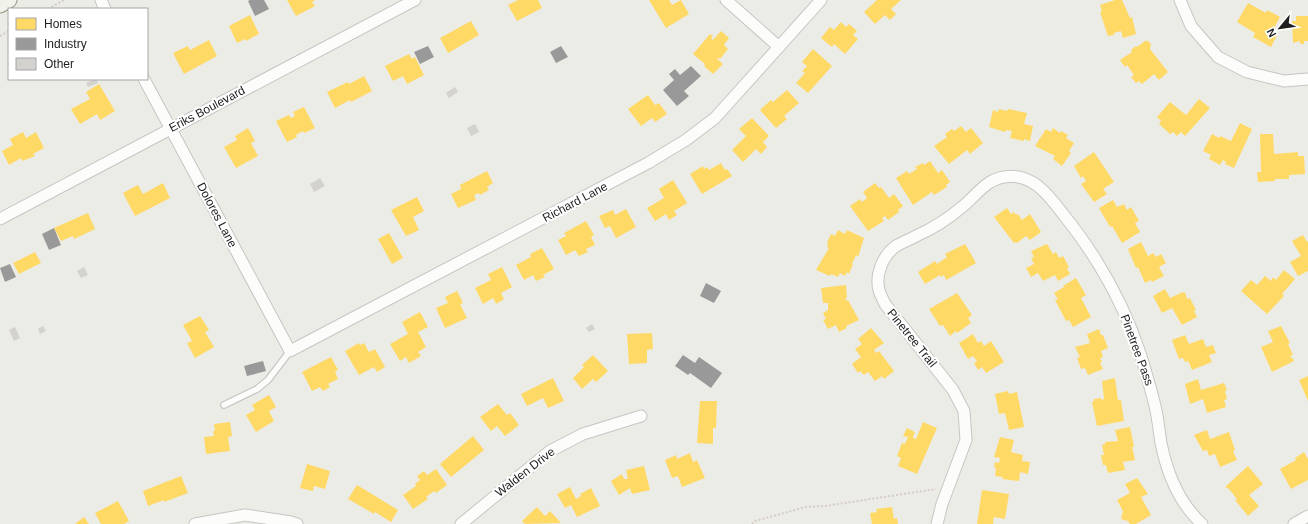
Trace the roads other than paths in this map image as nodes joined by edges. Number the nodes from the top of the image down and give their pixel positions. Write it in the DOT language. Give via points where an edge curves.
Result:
graph roads {
  1 [pos="9,0"];
  2 [pos="415,0"];
  3 [pos="726,0"];
  4 [pos="821,0"];
  5 [pos="1180,0"];
  6 [pos="0,5"];
  7 [pos="779,47"];
  8 [pos="1308,79"];
  9 [pos="145,80"];
  10 [pos="171,128"];
  11 [pos="1042,190"];
  12 [pos="0,219"];
  13 [pos="290,351"];
  14 [pos="224,405"];
  15 [pos="641,416"];
  16 [pos="1308,516"];
  17 [pos="195,524"];
  18 [pos="297,524"];
  19 [pos="461,524"];
  20 [pos="937,524"];
  21 [pos="1202,524"];
  22 [pos="1294,524"];
  1 -- 6 [label="main road"];
  2 -- 10 [label="street, Eriks Boulevard"];
  3 -- 7 [label="street"];
  4 -- 7 [label="street, Richard Lane"];
  5 -- 8 [label="street" via="1191,26 1218,57 1247,72 1284,81"];
  7 -- 13 [label="street, Richard Lane" via="715,118 648,164"];
  9 -- 10 [label="street, Dolores Lane"];
  10 -- 12 [label="street, Eriks Boulevard"];
  10 -- 13 [label="street, Dolores Lane"];
  11 -- 20 [label="street, Pinetree Trail" via="1021,177 994,180 945,220 896,246 881,266 878,285 885,304 953,390 964,411 966,440"];
  11 -- 21 [label="street, Pinetree Pass" via="1055,203 1086,245 1121,306 1151,389 1169,472 1183,501"];
  13 -- 14 [label="lane" via="268,380 257,389"];
  15 -- 19 [label="street, Walden Drive" via="583,434 550,451"];
  16 -- 22 [label="street"];
  17 -- 18 [label="street" via="245,515"];
}
